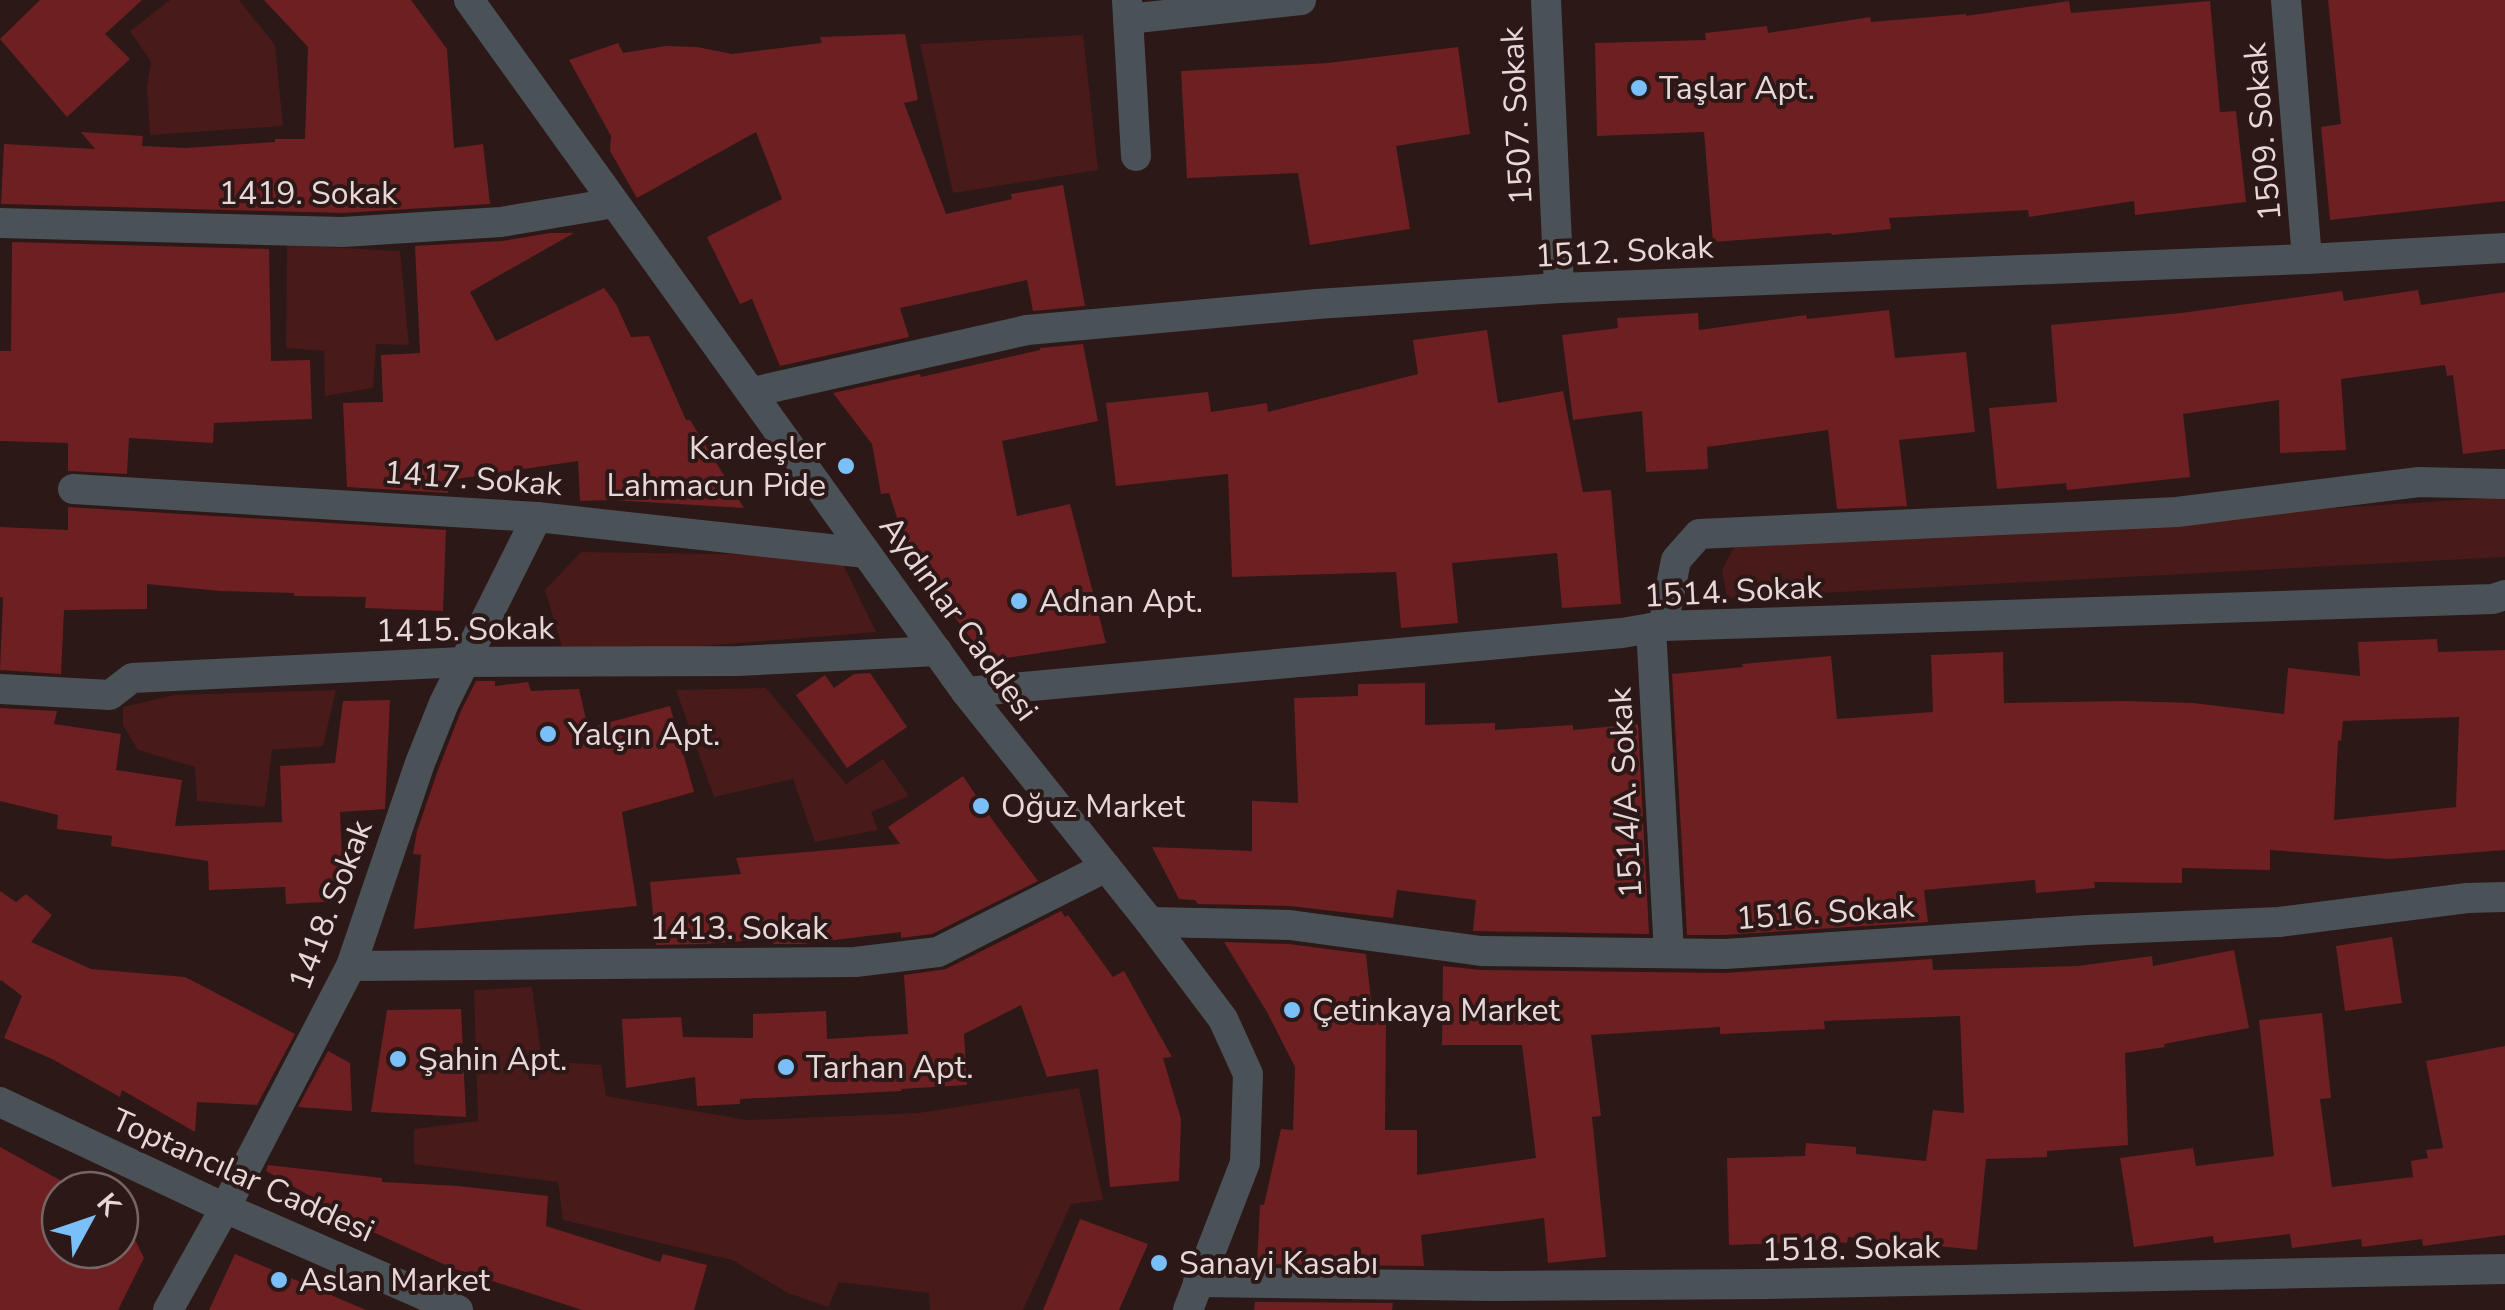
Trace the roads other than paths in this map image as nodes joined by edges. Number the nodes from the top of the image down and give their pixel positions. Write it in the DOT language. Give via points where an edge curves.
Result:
graph roads {
  1 [pos="470,0"];
  2 [pos="1301,0"];
  3 [pos="1546,0"];
  4 [pos="2286,0"];
  5 [pos="1128,10"];
  6 [pos="1136,156"];
  7 [pos="614,203"];
  8 [pos="0,223"];
  9 [pos="2505,248"];
  10 [pos="2307,258"];
  11 [pos="1559,288"];
  12 [pos="753,392"];
  13 [pos="2505,484"];
  14 [pos="72,489"];
  15 [pos="537,517"];
  16 [pos="866,553"];
  17 [pos="2505,595"];
  18 [pos="1657,627"];
  19 [pos="937,651"];
  20 [pos="463,662"];
  21 [pos="0,688"];
  22 [pos="966,692"];
  23 [pos="1106,867"];
  24 [pos="2505,896"];
  25 [pos="1150,922"];
  26 [pos="1669,953"];
  27 [pos="351,966"];
  28 [pos="0,1102"];
  29 [pos="224,1208"];
  30 [pos="2505,1268"];
  31 [pos="1193,1296"];
  32 [pos="1768,1297"];
  33 [pos="423,1303"];
  34 [pos="168,1310"];
  35 [pos="458,1310"];
  1 -- 7 [label="street, Aydınlar Caddesi"];
  2 -- 5 [label="street"];
  3 -- 11 [label="street, 1507. Sokak"];
  4 -- 10 [label="street, 1509. Sokak"];
  5 -- 6 [label="street"];
  7 -- 8 [label="street, 1419. Sokak" via="501,222 343,232"];
  7 -- 12 [label="street, Aydınlar Caddesi"];
  9 -- 10 [label="street, 1512. Sokak"];
  10 -- 11 [label="street, 1512. Sokak"];
  11 -- 12 [label="street, 1512. Sokak" via="1027,330"];
  12 -- 16 [label="street, Aydınlar Caddesi"];
  13 -- 18 [label="street, 1514/A. Sokak" via="2419,482 2178,512 1698,534 1676,560"];
  14 -- 15 [label="street, 1417. Sokak"];
  15 -- 16 [label="street, 1417. Sokak"];
  15 -- 20 [label="street, 1418. Sokak"];
  16 -- 19 [label="street, Aydınlar Caddesi"];
  17 -- 18 [label="street, 1514. Sokak"];
  18 -- 22 [label="street, 1514. Sokak"];
  18 -- 26 [label="street, 1514/A. Sokak"];
  19 -- 20 [label="street, 1415. Sokak" via="738,661"];
  19 -- 22 [label="street, Aydınlar Caddesi"];
  20 -- 21 [label="street, 1415. Sokak" via="132,678 110,695"];
  20 -- 27 [label="street, 1418. Sokak" via="420,763"];
  22 -- 23 [label="street, Aydınlar Caddesi"];
  23 -- 25 [label="street, Aydınlar Caddesi"];
  23 -- 27 [label="street, 1413. Sokak" via="938,952 855,962"];
  24 -- 26 [label="street, 1516. Sokak" via="2279,922"];
  25 -- 26 [label="street, 1516. Sokak" via="1290,925 1482,950"];
  25 -- 31 [label="street, Aydınlar Caddesi" via="1224,1019 1248,1074 1245,1164"];
  27 -- 29 [label="street, 1418. Sokak"];
  28 -- 29 [label="street, Toptancılar Caddesi"];
  29 -- 33 [label="street, Toptancılar Caddesi"];
  29 -- 34 [label="street, 1418. Sokak"];
  30 -- 32 [label="street, 1518. Sokak"];
  31 -- 32 [label="street, 1518. Sokak" via="1496,1286"];
  33 -- 35 [label="street, Toptancılar Caddesi"];
}
